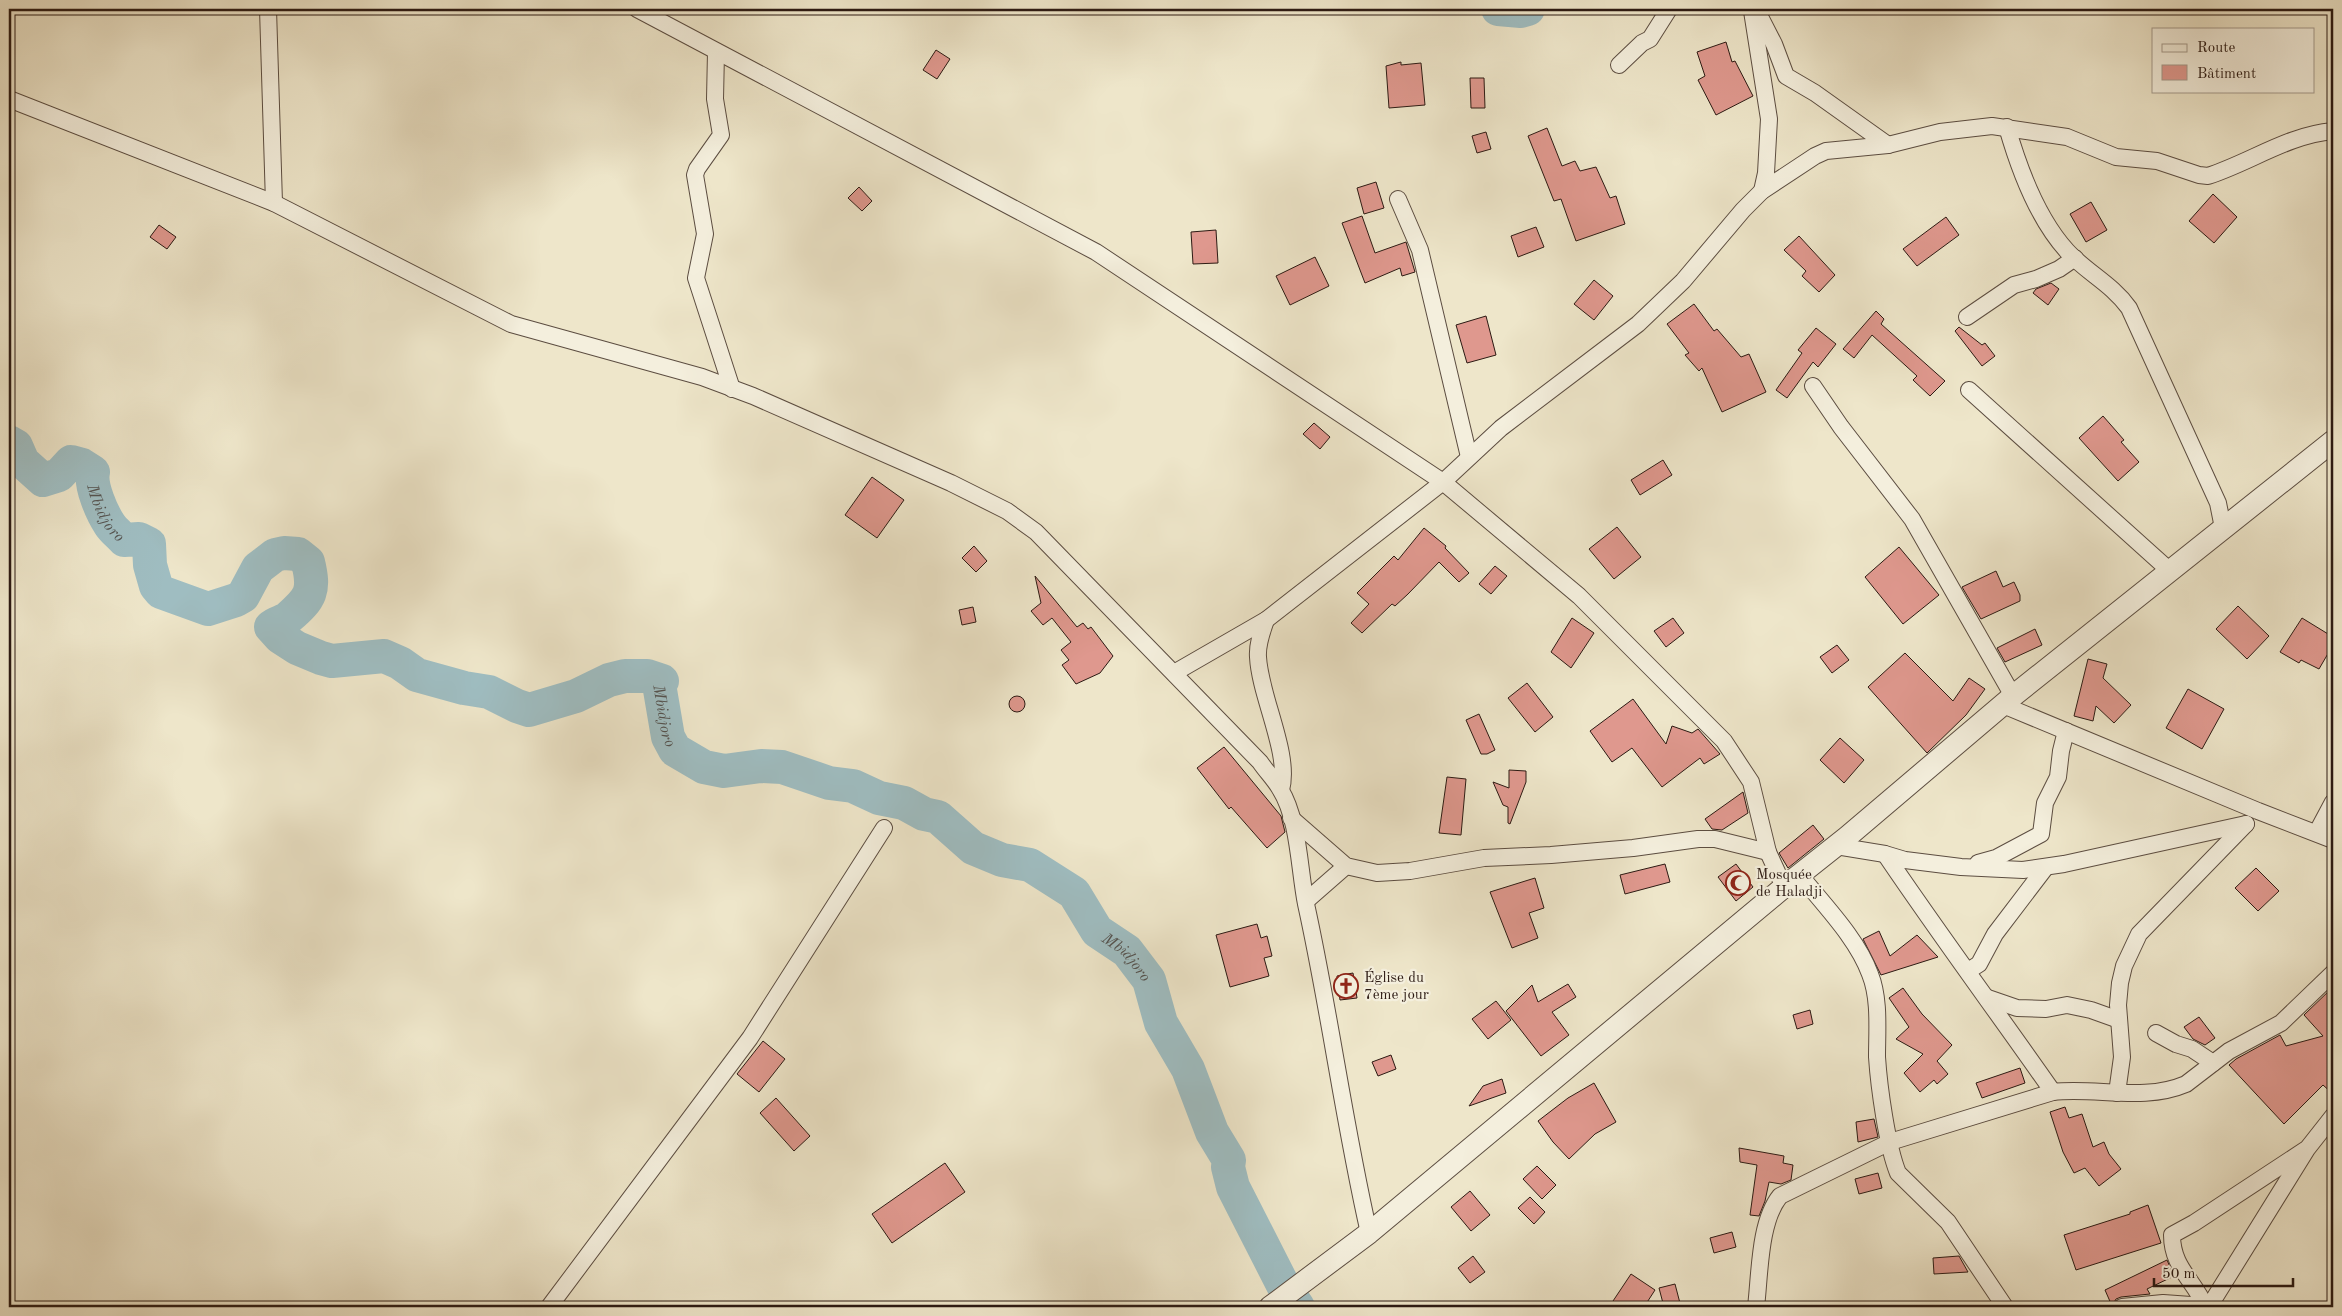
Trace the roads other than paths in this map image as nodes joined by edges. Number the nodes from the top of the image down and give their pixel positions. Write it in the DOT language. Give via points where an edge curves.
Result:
graph roads {
  1 [pos="268,9"];
  2 [pos="636,9"];
  3 [pos="1669,9"];
  4 [pos="1752,9"];
  5 [pos="1756,9"];
  6 [pos="716,52"];
  7 [pos="1619,65"];
  8 [pos="9,99"];
  9 [pos="2007,127"];
  10 [pos="2333,131"];
  11 [pos="1888,145"];
  12 [pos="1762,191"];
  13 [pos="1398,199"];
  14 [pos="274,203"];
  15 [pos="2076,258"];
  16 [pos="1967,317"];
  17 [pos="1813,386"];
  18 [pos="732,388"];
  19 [pos="1969,390"];
  20 [pos="2333,441"];
  21 [pos="1469,457"];
  22 [pos="1443,482"];
  23 [pos="2223,528"];
  24 [pos="2170,571"];
  25 [pos="1266,620"];
  26 [pos="1174,673"];
  27 [pos="2008,700"];
  28 [pos="2066,731"];
  29 [pos="1281,790"];
  30 [pos="2333,802"];
  31 [pos="2258,811"];
  32 [pos="1291,818"];
  33 [pos="2246,824"];
  34 [pos="884,828"];
  35 [pos="2317,832"];
  36 [pos="2333,840"];
  37 [pos="1836,846"];
  38 [pos="1768,852"];
  39 [pos="1885,854"];
  40 [pos="1346,866"];
  41 [pos="1961,867"];
  42 [pos="2046,867"];
  43 [pos="1792,881"];
  44 [pos="1306,901"];
  45 [pos="1968,971"];
  46 [pos="2333,973"];
  47 [pos="1988,998"];
  48 [pos="2119,1020"];
  49 [pos="2156,1032"];
  50 [pos="2213,1063"];
  51 [pos="2053,1092"];
  52 [pos="2117,1093"];
  53 [pos="2333,1116"];
  54 [pos="1890,1142"];
  55 [pos="2307,1149"];
  56 [pos="1368,1233"];
  57 [pos="1282,1298"];
  58 [pos="2205,1306"];
  59 [pos="549,1307"];
  60 [pos="1756,1307"];
  61 [pos="2005,1307"];
  62 [pos="2122,1307"];
  1 -- 14 [label="street"];
  2 -- 6 [label="street"];
  3 -- 7 [label="street" via="1650,40 1642,43"];
  4 -- 12 [label="street" via="1769,119"];
  5 -- 11 [label="street" via="1786,76"];
  6 -- 18 [label="street" via="715,99 721,135 695,176 705,234 695,275"];
  6 -- 22 [label="street" via="1096,252"];
  8 -- 14 [label="street"];
  9 -- 10 [label="street" via="2067,137 2116,157 2157,160 2208,176 2291,140"];
  9 -- 11 [label="street" via="1948,130"];
  9 -- 15 [label="street" via="2038,207 2066,250"];
  11 -- 12 [label="street" via="1826,151"];
  12 -- 21 [label="street" via="1683,280 1638,324 1501,428"];
  13 -- 21 [label="street" via="1420,250"];
  14 -- 18 [label="street" via="510,324"];
  15 -- 16 [label="street" via="2059,269 2014,285"];
  15 -- 23 [label="street" via="2114,290 2129,308 2218,503"];
  17 -- 27 [label="street" via="1912,519"];
  18 -- 26 [label="street" via="933,475 1007,511 1036,532"];
  19 -- 24 [label="street"];
  20 -- 23 [label="street"];
  21 -- 22 [label="street"];
  22 -- 25 [label="street"];
  22 -- 38 [label="street" via="1579,596 1724,741 1751,782"];
  23 -- 24 [label="street"];
  24 -- 27 [label="street"];
  25 -- 26 [label="street"];
  25 -- 29 [label="street" via="1257,656 1282,768"];
  26 -- 29 [label="street" via="1260,762"];
  27 -- 28 [label="street"];
  27 -- 37 [label="street"];
  28 -- 31 [label="street"];
  28 -- 41 [label="street" via="2058,777 2046,803 2041,834 1996,858"];
  29 -- 32 [label="street"];
  30 -- 35 [label="street"];
  31 -- 33 [label="street"];
  31 -- 35 [label="street"];
  32 -- 40 [label="street"];
  32 -- 44 [label="street"];
  33 -- 42 [label="street"];
  33 -- 48 [label="street" via="2138,934 2124,966"];
  34 -- 59 [label="street" via="750,1038"];
  35 -- 36 [label="street"];
  37 -- 39 [label="street"];
  37 -- 43 [label="street"];
  38 -- 40 [label="street" via="1698,838 1633,848 1484,858 1410,871 1377,873"];
  38 -- 43 [label="street"];
  39 -- 41 [label="street" via="1905,860"];
  39 -- 45 [label="street"];
  40 -- 44 [label="street"];
  41 -- 42 [label="street" via="2023,870"];
  42 -- 45 [label="street" via="1995,934 1979,964"];
  43 -- 54 [label="street" via="1855,946 1870,973"];
  43 -- 56 [label="street"];
  44 -- 56 [label="street"];
  45 -- 47 [label="street"];
  46 -- 50 [label="street" via="2281,1023"];
  47 -- 48 [label="street" via="2017,1008 2046,1009 2067,1005"];
  47 -- 51 [label="street"];
  48 -- 52 [label="street" via="2122,1057"];
  49 -- 50 [label="street"];
  50 -- 52 [label="street" via="2178,1087"];
  51 -- 52 [label="street" via="2076,1089"];
  51 -- 54 [label="street"];
  53 -- 55 [label="street"];
  54 -- 60 [label="street" via="1780,1196 1772,1206 1767,1224"];
  54 -- 61 [label="street" via="1898,1173 1948,1222"];
  55 -- 58 [label="street" via="2212,1302"];
  55 -- 58 [label="street" via="2172,1235 2172,1249 2181,1270"];
  56 -- 57 [label="street"];
  58 -- 62 [label="street" via="2163,1303"];
}
